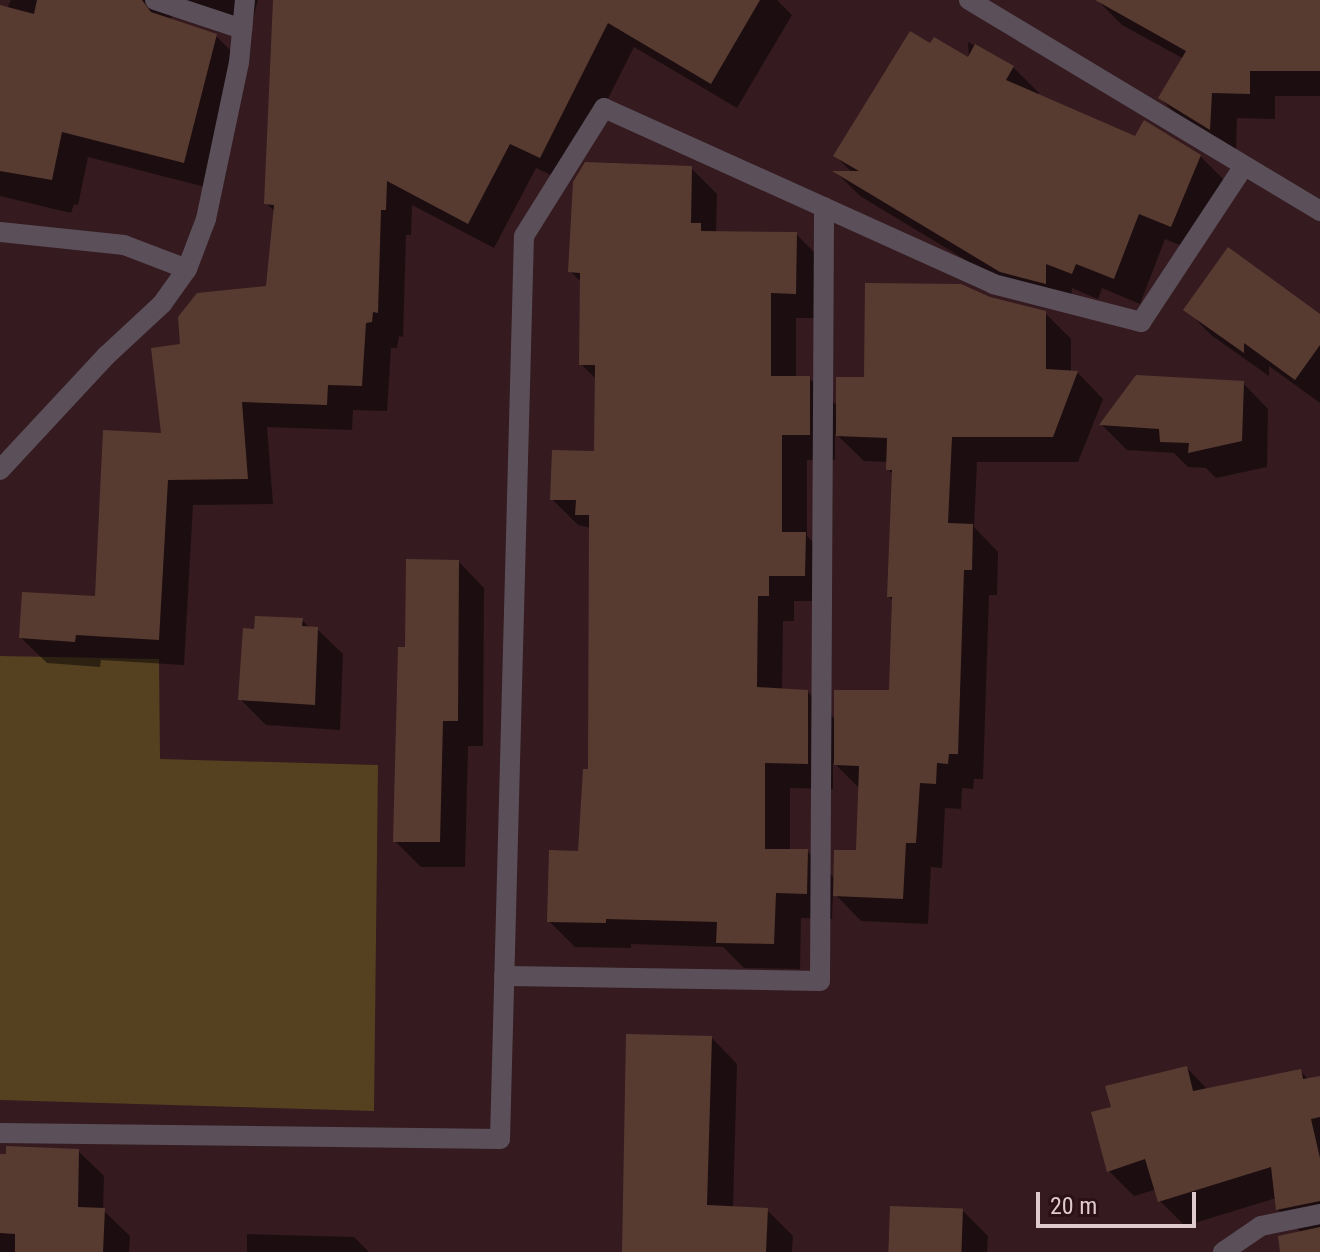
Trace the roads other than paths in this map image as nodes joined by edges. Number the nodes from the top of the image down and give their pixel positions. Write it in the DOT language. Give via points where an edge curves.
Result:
graph roads {
  1 [pos="155,0"];
  2 [pos="245,0"];
  3 [pos="969,0"];
  4 [pos="242,29"];
  5 [pos="1244,166"];
  6 [pos="824,207"];
  7 [pos="1320,211"];
  8 [pos="0,232"];
  9 [pos="187,269"];
  10 [pos="0,470"];
  11 [pos="504,976"];
  12 [pos="0,1133"];
  13 [pos="1320,1214"];
  14 [pos="1223,1252"];
  1 -- 4 [label="street"];
  2 -- 4 [label="street"];
  3 -- 5 [label="street"];
  4 -- 9 [label="street" via="206,219"];
  5 -- 6 [label="street" via="1141,322 993,284"];
  5 -- 7 [label="street"];
  6 -- 11 [label="street" via="820,981"];
  6 -- 11 [label="street" via="604,108 524,236"];
  8 -- 9 [label="street" via="124,245"];
  9 -- 10 [label="street" via="162,304"];
  11 -- 12 [label="street" via="500,1139"];
  13 -- 14 [label="street" via="1261,1226"];
}
